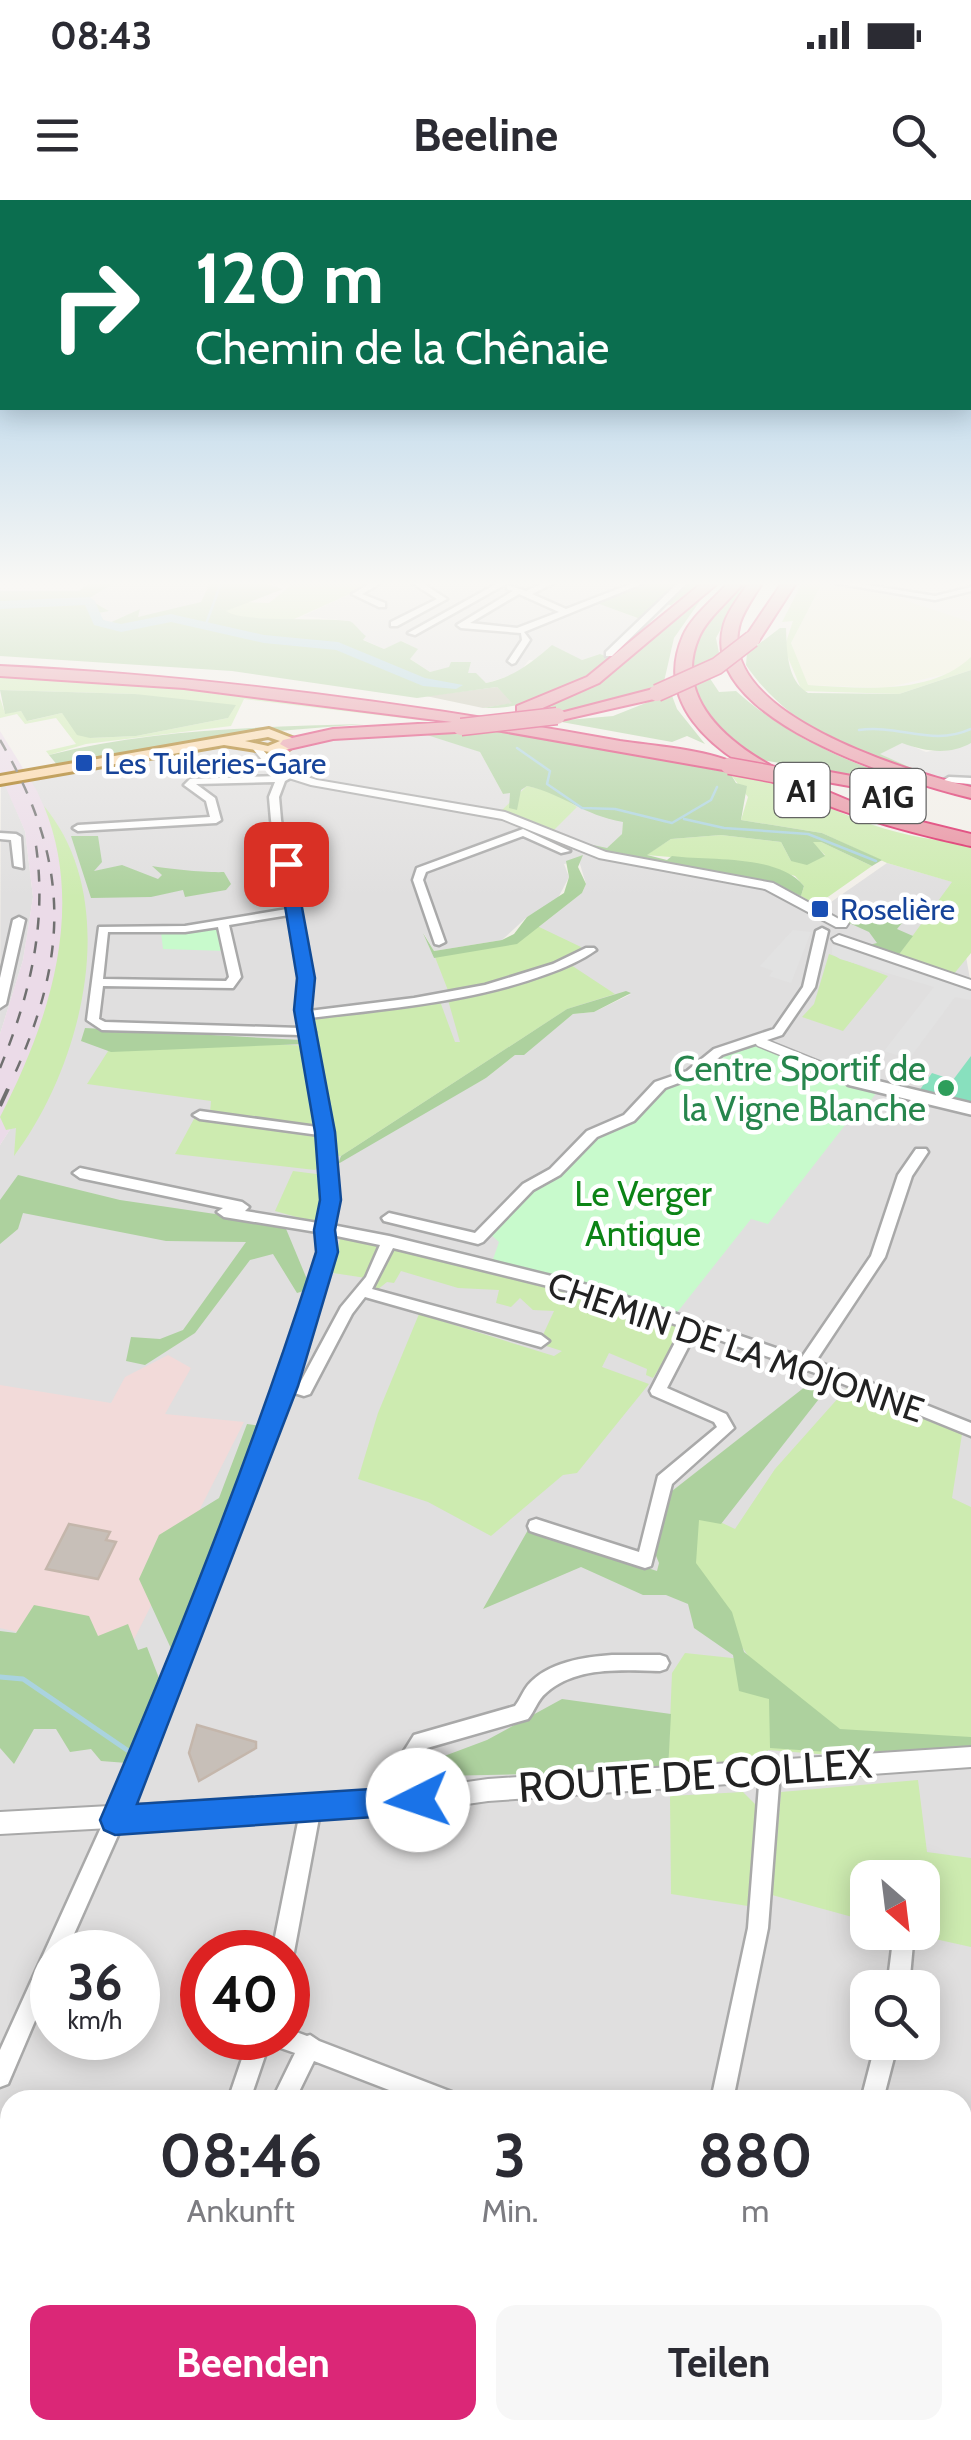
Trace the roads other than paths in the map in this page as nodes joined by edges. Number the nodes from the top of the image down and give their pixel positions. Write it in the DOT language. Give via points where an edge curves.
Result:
graph roads {
  1 [pos="247,688"];
  2 [pos="307,688"];
  3 [pos="575,688"];
  4 [pos="669,688"];
  5 [pos="684,688"];
  6 [pos="752,688"];
  7 [pos="285,743"];
  8 [pos="256,744"];
  9 [pos="286,777"];
  10 [pos="0,780"];
  11 [pos="949,780"];
  12 [pos="971,780"];
  13 [pos="971,793"];
  14 [pos="971,808"];
  15 [pos="78,828"];
  16 [pos="0,836"];
  17 [pos="971,840"];
  18 [pos="576,848"];
  19 [pos="19,866"];
  20 [pos="295,910"];
  21 [pos="19,920"];
  22 [pos="224,923"];
  23 [pos="835,932"];
  24 [pos="439,942"];
  25 [pos="590,950"];
  26 [pos="98,982"];
  27 [pos="971,985"];
  28 [pos="0,1004"];
  29 [pos="304,1015"];
  30 [pos="309,1032"];
  31 [pos="760,1042"];
  32 [pos="971,1109"];
  33 [pos="200,1115"];
  34 [pos="325,1132"];
  35 [pos="920,1152"];
  36 [pos="80,1173"];
  37 [pos="224,1212"];
  38 [pos="256,1215"];
  39 [pos="389,1218"];
  40 [pos="324,1230"];
  41 [pos="478,1239"];
  42 [pos="388,1241"];
  43 [pos="497,1245"];
  44 [pos="362,1291"];
  45 [pos="692,1325"];
  46 [pos="541,1341"];
  47 [pos="805,1365"];
  48 [pos="286,1386"];
  49 [pos="971,1430"];
  50 [pos="536,1526"];
  51 [pos="660,1663"];
  52 [pos="971,1757"];
  53 [pos="770,1772"];
  54 [pos="418,1800"];
  55 [pos="312,1807"];
  56 [pos="115,1820"];
  57 [pos="0,1823"];
  58 [pos="65,1930"];
  59 [pos="287,1930"];
  60 [pos="30,2009"];
  61 [pos="310,2046"];
  62 [pos="253,2060"];
  63 [pos="303,2060"];
  64 [pos="882,2060"];
  65 [pos="0,2076"];
  66 [pos="242,2090"];
  67 [pos="288,2090"];
  68 [pos="419,2090"];
  69 [pos="724,2090"];
  70 [pos="874,2090"];
  1 -- 14 [label="highway, A1G, bridge" via="470,718"];
  2 -- 14 [label="highway, A1G, bridge" via="712,755"];
  3 -- 7 [label="highway" via="523,710"];
  4 -- 7 [label="highway, bridge" via="558,716"];
  5 -- 17 [label="highway, A1" via="706,726 756,766 812,795 892,823"];
  6 -- 13 [label="highway, A1" via="788,721 847,753"];
  7 -- 8 [label="main road"];
  7 -- 9 [label="street" via="279,763"];
  8 -- 9 [label="street"];
  8 -- 10 [label="main road" via="224,741"];
  9 -- 15 [label="street" via="189,784 211,800 216,820"];
  9 -- 18 [label="street" via="504,816"];
  9 -- 20 [label="street" via="274,810"];
  11 -- 12 [label="street"];
  16 -- 19 [label="street" via="16,837"];
  18 -- 23 [label="street" via="770,886 816,911"];
  18 -- 24 [label="street" via="523,832 422,870 418,880"];
  20 -- 22 [label="street"];
  20 -- 29 [label="street" via="306,978"];
  21 -- 28 [label="street"];
  22 -- 26 [label="street" via="103,929"];
  22 -- 26 [label="street" via="232,984"];
  23 -- 27 [label="street" via="865,950"];
  23 -- 31 [label="street" via="819,952 802,1000 781,1030"];
  25 -- 29 [label="street" via="499,987"];
  26 -- 30 [label="street" via="93,1020 102,1026"];
  29 -- 30 [label="street"];
  30 -- 34 [label="street"];
  31 -- 32 [label="street" via="878,1086"];
  31 -- 41 [label="street" via="718,1052 691,1074 660,1085 630,1118 592,1134 555,1172 528,1187"];
  33 -- 34 [label="street"];
  34 -- 40 [label="street" via="330,1211"];
  35 -- 47 [label="street" via="905,1175 878,1257"];
  36 -- 38 [label="street" via="220,1201"];
  37 -- 38 [label="street"];
  38 -- 40 [label="street, CHEMIN DE LA MOJONNE"];
  39 -- 41 [label="street"];
  40 -- 42 [label="street, CHEMIN DE LA MOJONNE"];
  40 -- 48 [label="street" via="327,1252 318,1291"];
  41 -- 43 [label="street"];
  42 -- 44 [label="street"];
  42 -- 45 [label="street, CHEMIN DE LA MOJONNE" via="604,1294"];
  44 -- 46 [label="street, CHEMIN DE LA MOJONNE"];
  44 -- 48 [label="street" via="304,1390"];
  45 -- 47 [label="street, CHEMIN DE LA MOJONNE"];
  45 -- 50 [label="street" via="658,1391 720,1418 726,1428 664,1481 645,1561"];
  47 -- 49 [label="street, CHEMIN DE LA MOJONNE"];
  48 -- 56 [label="street"];
  51 -- 54 [label="street" via="610,1662 562,1672 533,1692 522,1713 422,1742 414,1751"];
  52 -- 53 [label="street, ROUTE DE COLLEX"];
  53 -- 54 [label="street, ROUTE DE COLLEX"];
  53 -- 69 [label="street" via="758,1928"];
  54 -- 55 [label="street, ROUTE DE COLLEX"];
  55 -- 56 [label="street, ROUTE DE COLLEX"];
  55 -- 59 [label="street"];
  56 -- 57 [label="street, ROUTE DE COLLEX"];
  56 -- 58 [label="street"];
  60 -- 65 [label="street"];
  61 -- 68 [label="street"];
  62 -- 66 [label="street"];
  63 -- 67 [label="street"];
  64 -- 70 [label="street"];
}
